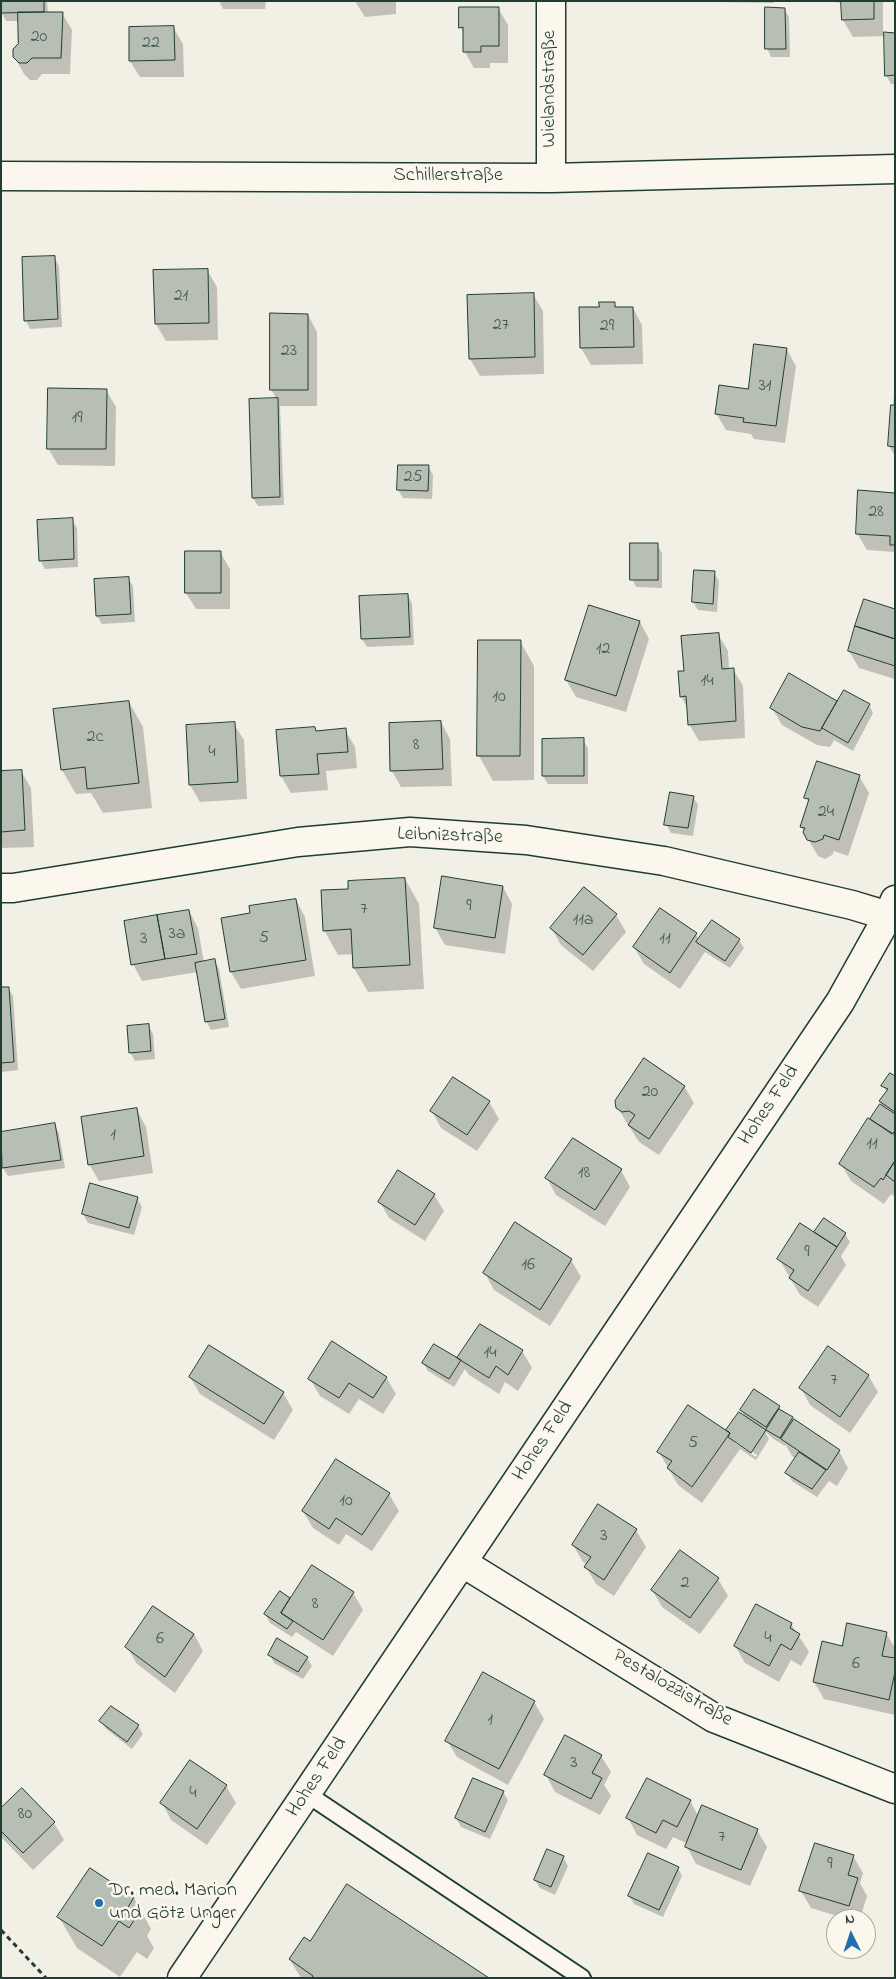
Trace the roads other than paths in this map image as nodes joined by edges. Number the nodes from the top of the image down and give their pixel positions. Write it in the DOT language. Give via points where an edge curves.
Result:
graph roads {
  1 [pos="551,1"];
  2 [pos="895,169"];
  3 [pos="1,176"];
  4 [pos="551,178"];
  5 [pos="1,888"];
  6 [pos="892,911"];
  7 [pos="463,1562"];
  8 [pos="895,1789"];
  9 [pos="308,1794"];
  10 [pos="184,1977"];
  11 [pos="582,1978"];
  1 -- 4 [label="street, Wielandstraße"];
  2 -- 4 [label="street, Schillerstraße"];
  3 -- 4 [label="street, Schillerstraße"];
  5 -- 6 [label="street, Leibnizstraße" via="298,842 410,832 526,840 664,861 852,905"];
  6 -- 7 [label="street, Hohes Feld" via="840,1002"];
  7 -- 8 [label="street, Pestalozzistraße" via="714,1718"];
  7 -- 9 [label="street, Hohes Feld"];
  9 -- 10 [label="street, Hohes Feld"];
  9 -- 11 [label="lane"];
}
